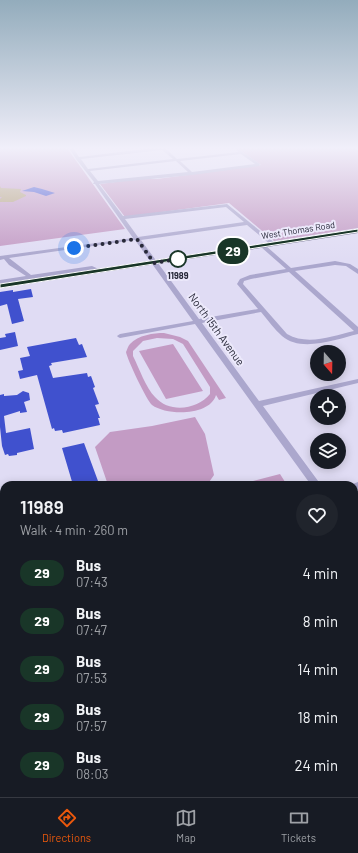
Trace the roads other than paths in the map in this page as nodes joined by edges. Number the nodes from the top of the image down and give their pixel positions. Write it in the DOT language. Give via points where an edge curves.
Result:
graph roads {
  1 [pos="98,185"];
  2 [pos="122,218"];
  3 [pos="248,223"];
  4 [pos="358,231"];
  5 [pos="137,239"];
  6 [pos="273,244"];
  7 [pos="263,246"];
  8 [pos="3,257"];
  9 [pos="154,263"];
  10 [pos="291,270"];
  11 [pos="358,272"];
  12 [pos="31,279"];
  13 [pos="0,282"];
  14 [pos="0,286"];
  15 [pos="262,310"];
  16 [pos="198,321"];
  17 [pos="358,332"];
  18 [pos="120,336"];
  19 [pos="358,381"];
  20 [pos="258,404"];
  21 [pos="313,481"];
  1 -- 2 [label="street, North 15th Avenue"];
  2 -- 3 [label="street" via="227,205"];
  2 -- 5 [label="street, North 15th Avenue"];
  3 -- 5 [label="street"];
  3 -- 6 [label="street"];
  4 -- 6 [label="main road, West Thomas Road"];
  5 -- 8 [label="street"];
  5 -- 9 [label="street, North 15th Avenue"];
  6 -- 7 [label="main road, West Thomas Road"];
  7 -- 9 [label="main road, West Thomas Road"];
  7 -- 10 [label="street"];
  8 -- 12 [label="street" via="25,271"];
  9 -- 12 [label="main road, West Thomas Road"];
  9 -- 16 [label="street, North 15th Avenue"];
  10 -- 11 [label="street" via="341,264"];
  10 -- 15 [label="street" via="242,280 240,284"];
  10 -- 17 [label="street"];
  12 -- 13 [label="street, West Thomas Road"];
  12 -- 14 [label="main road, West Thomas Road"];
  15 -- 16 [label="street"];
  15 -- 17 [label="street" via="285,335 296,341 312,342"];
  16 -- 18 [label="street"];
  16 -- 20 [label="street, North 15th Avenue"];
  19 -- 20 [label="street"];
  20 -- 21 [label="street, North 15th Avenue"];
}
